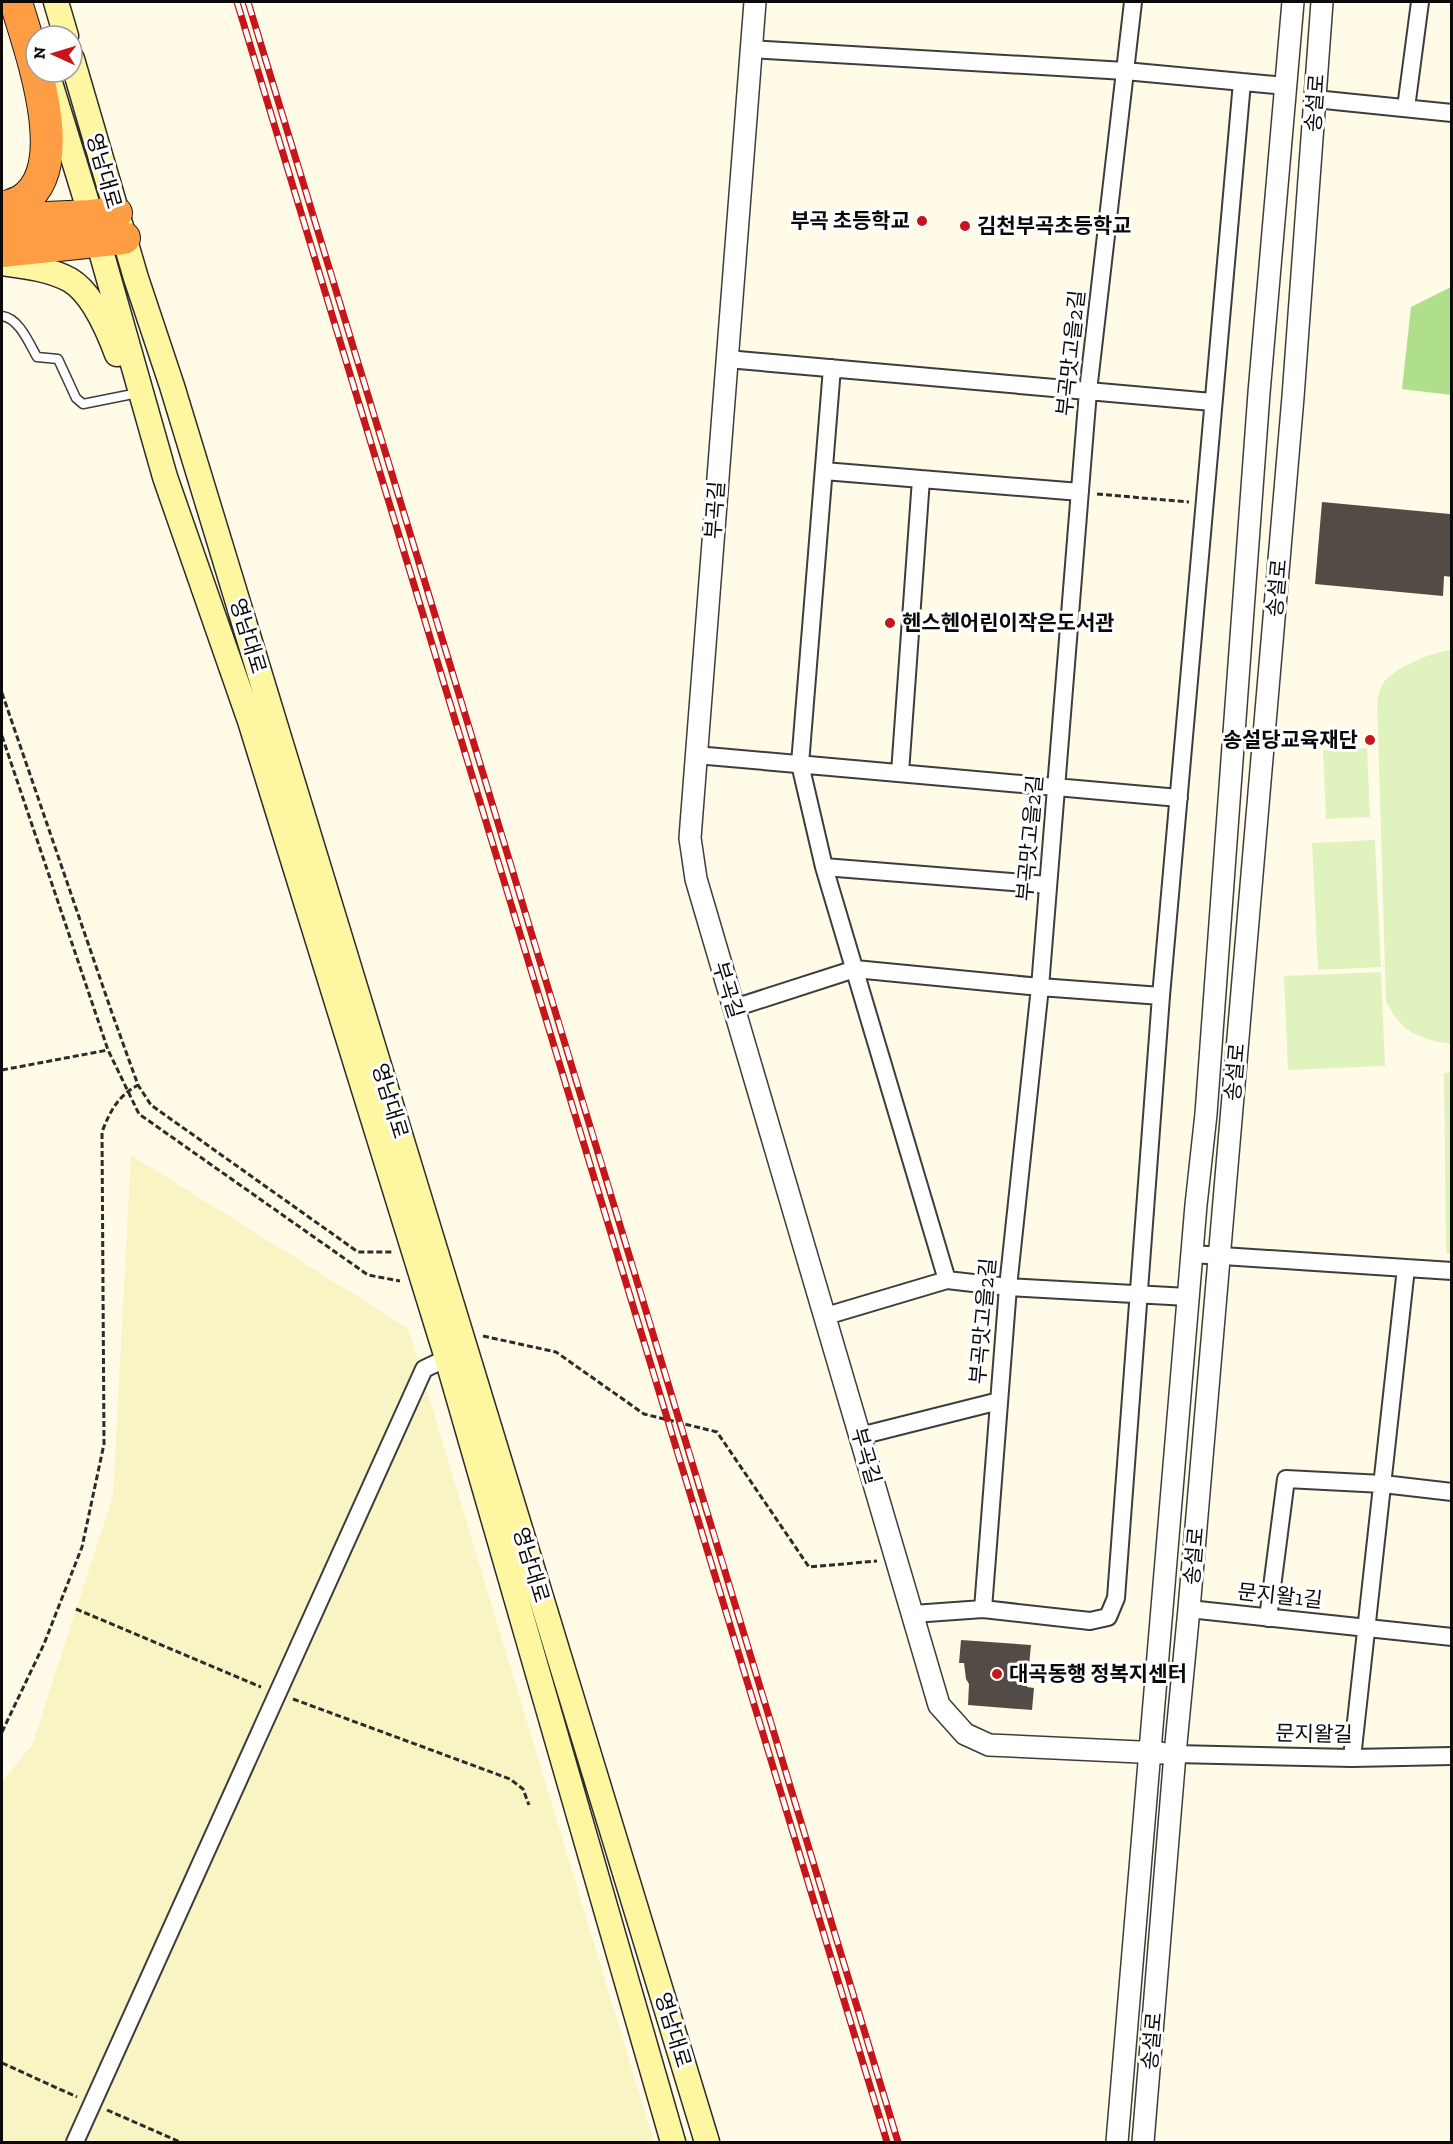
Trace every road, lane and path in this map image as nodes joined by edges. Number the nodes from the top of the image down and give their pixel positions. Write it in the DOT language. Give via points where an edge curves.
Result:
graph roads {
  1 [pos="16,2"];
  2 [pos="26,2"];
  3 [pos="56,2"];
  4 [pos="755,2"];
  5 [pos="1132,2"];
  6 [pos="1293,2"];
  7 [pos="1322,2"];
  8 [pos="1420,2"];
  9 [pos="32,24"];
  10 [pos="62,24"];
  11 [pos="751,50"];
  12 [pos="1125,71"];
  13 [pos="1242,82"];
  14 [pos="52,84"];
  15 [pos="77,84"];
  16 [pos="1286,86"];
  17 [pos="1315,99"];
  18 [pos="1406,108"];
  19 [pos="1452,113"];
  20 [pos="2,209"];
  21 [pos="2,220"];
  22 [pos="107,227"];
  23 [pos="2,251"];
  24 [pos="2,263"];
  25 [pos="2,316"];
  26 [pos="726,359"];
  27 [pos="832,368"];
  28 [pos="1088,391"];
  29 [pos="133,394"];
  30 [pos="1212,402"];
  31 [pos="824,471"];
  32 [pos="165,477"];
  33 [pos="921,479"];
  34 [pos="1080,492"];
  35 [pos="1204,503"];
  36 [pos="2,693"];
  37 [pos="2,736"];
  38 [pos="696,755"];
  39 [pos="800,764"];
  40 [pos="900,773"];
  41 [pos="1057,787"];
  42 [pos="1179,798"];
  43 [pos="824,867"];
  44 [pos="1048,885"];
  45 [pos="855,969"];
  46 [pos="1040,987"];
  47 [pos="1161,996"];
  48 [pos="734,1008"];
  49 [pos="108,1050"];
  50 [pos="2,1070"];
  51 [pos="138,1085"];
  52 [pos="128,1090"];
  53 [pos="413,1253"];
  54 [pos="1192,1254"];
  55 [pos="1220,1256"];
  56 [pos="1406,1268"];
  57 [pos="1452,1270"];
  58 [pos="947,1280"];
  59 [pos="423,1284"];
  60 [pos="1008,1287"];
  61 [pos="1138,1293"];
  62 [pos="1188,1297"];
  63 [pos="826,1316"];
  64 [pos="460,1331"];
  65 [pos="447,1358"];
  66 [pos="999,1401"];
  67 [pos="860,1436"];
  68 [pos="1383,1484"];
  69 [pos="1452,1492"];
  70 [pos="897,1559"];
  71 [pos="76,1609"];
  72 [pos="982,1609"];
  73 [pos="1189,1609"];
  74 [pos="913,1614"];
  75 [pos="1268,1618"];
  76 [pos="1367,1628"];
  77 [pos="1452,1637"];
  78 [pos="277,1693"];
  79 [pos="2,1732"];
  80 [pos="1149,1752"];
  81 [pos="1175,1754"];
  82 [pos="1452,1756"];
  83 [pos="1352,1758"];
  84 [pos="529,1805"];
  85 [pos="75,2142"];
  86 [pos="673,2142"];
  87 [pos="707,2142"];
  88 [pos="1117,2142"];
  89 [pos="1143,2142"];
  1 -- 20 [label="highway" via="42,96 46,164 38,183 24,200"];
  2 -- 9 [label="main road"];
  3 -- 10 [label="main road"];
  4 -- 11 [label="street, 부곡길"];
  5 -- 12 [label="street, 부곡맛고을2길"];
  6 -- 16 [label="street, 송설로"];
  7 -- 17 [label="street, 송설로"];
  8 -- 18 [label="street"];
  11 -- 12 [label="street"];
  11 -- 26 [label="street, 부곡길"];
  12 -- 13 [label="street"];
  12 -- 28 [label="street, 부곡맛고을2길"];
  13 -- 16 [label="street"];
  13 -- 30 [label="street"];
  14 -- 22 [label="main road, 영남대로"];
  15 -- 22 [label="main road, 영남대로"];
  16 -- 54 [label="street, 송설로"];
  17 -- 18 [label="street"];
  17 -- 55 [label="street, 송설로"];
  18 -- 19 [label="street"];
  21 -- 22 [label="highway"];
  22 -- 23 [label="highway"];
  22 -- 32 [label="main road, 영남대로"];
  22 -- 64 [label="main road, 영남대로" via="172,386"];
  24 -- 29 [label="main road" via="70,280 88,296 111,336"];
  25 -- 29 [label="lane" via="16,324 37,357 58,359 76,398 83,404"];
  26 -- 27 [label="street"];
  26 -- 38 [label="street, 부곡길"];
  27 -- 28 [label="street"];
  27 -- 31 [label="street"];
  28 -- 30 [label="street"];
  28 -- 34 [label="street, 부곡맛고을2길"];
  29 -- 32 [label="main road"];
  30 -- 35 [label="street"];
  31 -- 33 [label="street"];
  31 -- 39 [label="street"];
  32 -- 53 [label="main road, 영남대로" via="250,721"];
  33 -- 34 [label="street"];
  33 -- 40 [label="street"];
  34 -- 35 [label="path"];
  34 -- 41 [label="street, 부곡맛고을2길"];
  35 -- 42 [label="street"];
  36 -- 51 [label="path"];
  37 -- 49 [label="path"];
  38 -- 39 [label="street"];
  38 -- 48 [label="street, 부곡길" via="690,838 696,879"];
  39 -- 40 [label="street"];
  39 -- 43 [label="street"];
  40 -- 41 [label="street"];
  41 -- 42 [label="street"];
  41 -- 44 [label="street, 부곡맛고을2길"];
  42 -- 47 [label="street"];
  43 -- 44 [label="street"];
  43 -- 45 [label="street"];
  44 -- 46 [label="street, 부곡맛고을2길"];
  45 -- 46 [label="street"];
  45 -- 48 [label="street"];
  45 -- 58 [label="street"];
  46 -- 47 [label="street"];
  46 -- 60 [label="street, 부곡맛고을2길"];
  47 -- 61 [label="street"];
  48 -- 63 [label="street, 부곡길"];
  49 -- 50 [label="path"];
  49 -- 52 [label="path"];
  51 -- 52 [label="path"];
  51 -- 53 [label="path" via="151,1105 358,1251"];
  52 -- 59 [label="path" via="139,1114 369,1275"];
  52 -- 79 [label="path" via="110,1109 102,1132 104,1444 82,1547 44,1644"];
  53 -- 59 [label="main road, 영남대로"];
  54 -- 55 [label="street"];
  54 -- 62 [label="street, 송설로"];
  55 -- 56 [label="street"];
  55 -- 73 [label="street, 송설로"];
  56 -- 57 [label="street"];
  56 -- 68 [label="street"];
  58 -- 60 [label="street"];
  58 -- 63 [label="street"];
  59 -- 65 [label="main road, 영남대로"];
  60 -- 61 [label="street"];
  60 -- 66 [label="street, 부곡맛고을2길"];
  61 -- 62 [label="street"];
  61 -- 72 [label="street" via="1116,1598 1108,1617 1090,1621"];
  62 -- 80 [label="street, 송설로"];
  63 -- 67 [label="street, 부곡길"];
  64 -- 70 [label="path" via="556,1352 644,1414 717,1432 809,1567"];
  64 -- 87 [label="main road, 영남대로"];
  65 -- 78 [label="street" via="424,1369"];
  65 -- 86 [label="main road, 영남대로"];
  66 -- 67 [label="street"];
  66 -- 72 [label="street, 부곡맛고을2길"];
  67 -- 70 [label="street, 부곡길"];
  68 -- 69 [label="street"];
  68 -- 75 [label="street" via="1286,1479"];
  68 -- 76 [label="street"];
  70 -- 74 [label="street, 부곡길"];
  71 -- 78 [label="path"];
  72 -- 74 [label="street"];
  73 -- 75 [label="street, 문지왈1길"];
  73 -- 81 [label="street, 송설로"];
  74 -- 80 [label="street, 부곡길" via="939,1705 965,1734 989,1745"];
  75 -- 76 [label="street, 문지왈1길"];
  76 -- 77 [label="street, 문지왈1길"];
  76 -- 83 [label="street"];
  78 -- 84 [label="path" via="510,1779 523,1789"];
  78 -- 85 [label="street"];
  80 -- 81 [label="street, 부곡길"];
  80 -- 88 [label="street, 송설로"];
  81 -- 83 [label="street, 문지왈길"];
  81 -- 89 [label="street, 송설로"];
  82 -- 83 [label="street, 문지왈길"];
}
